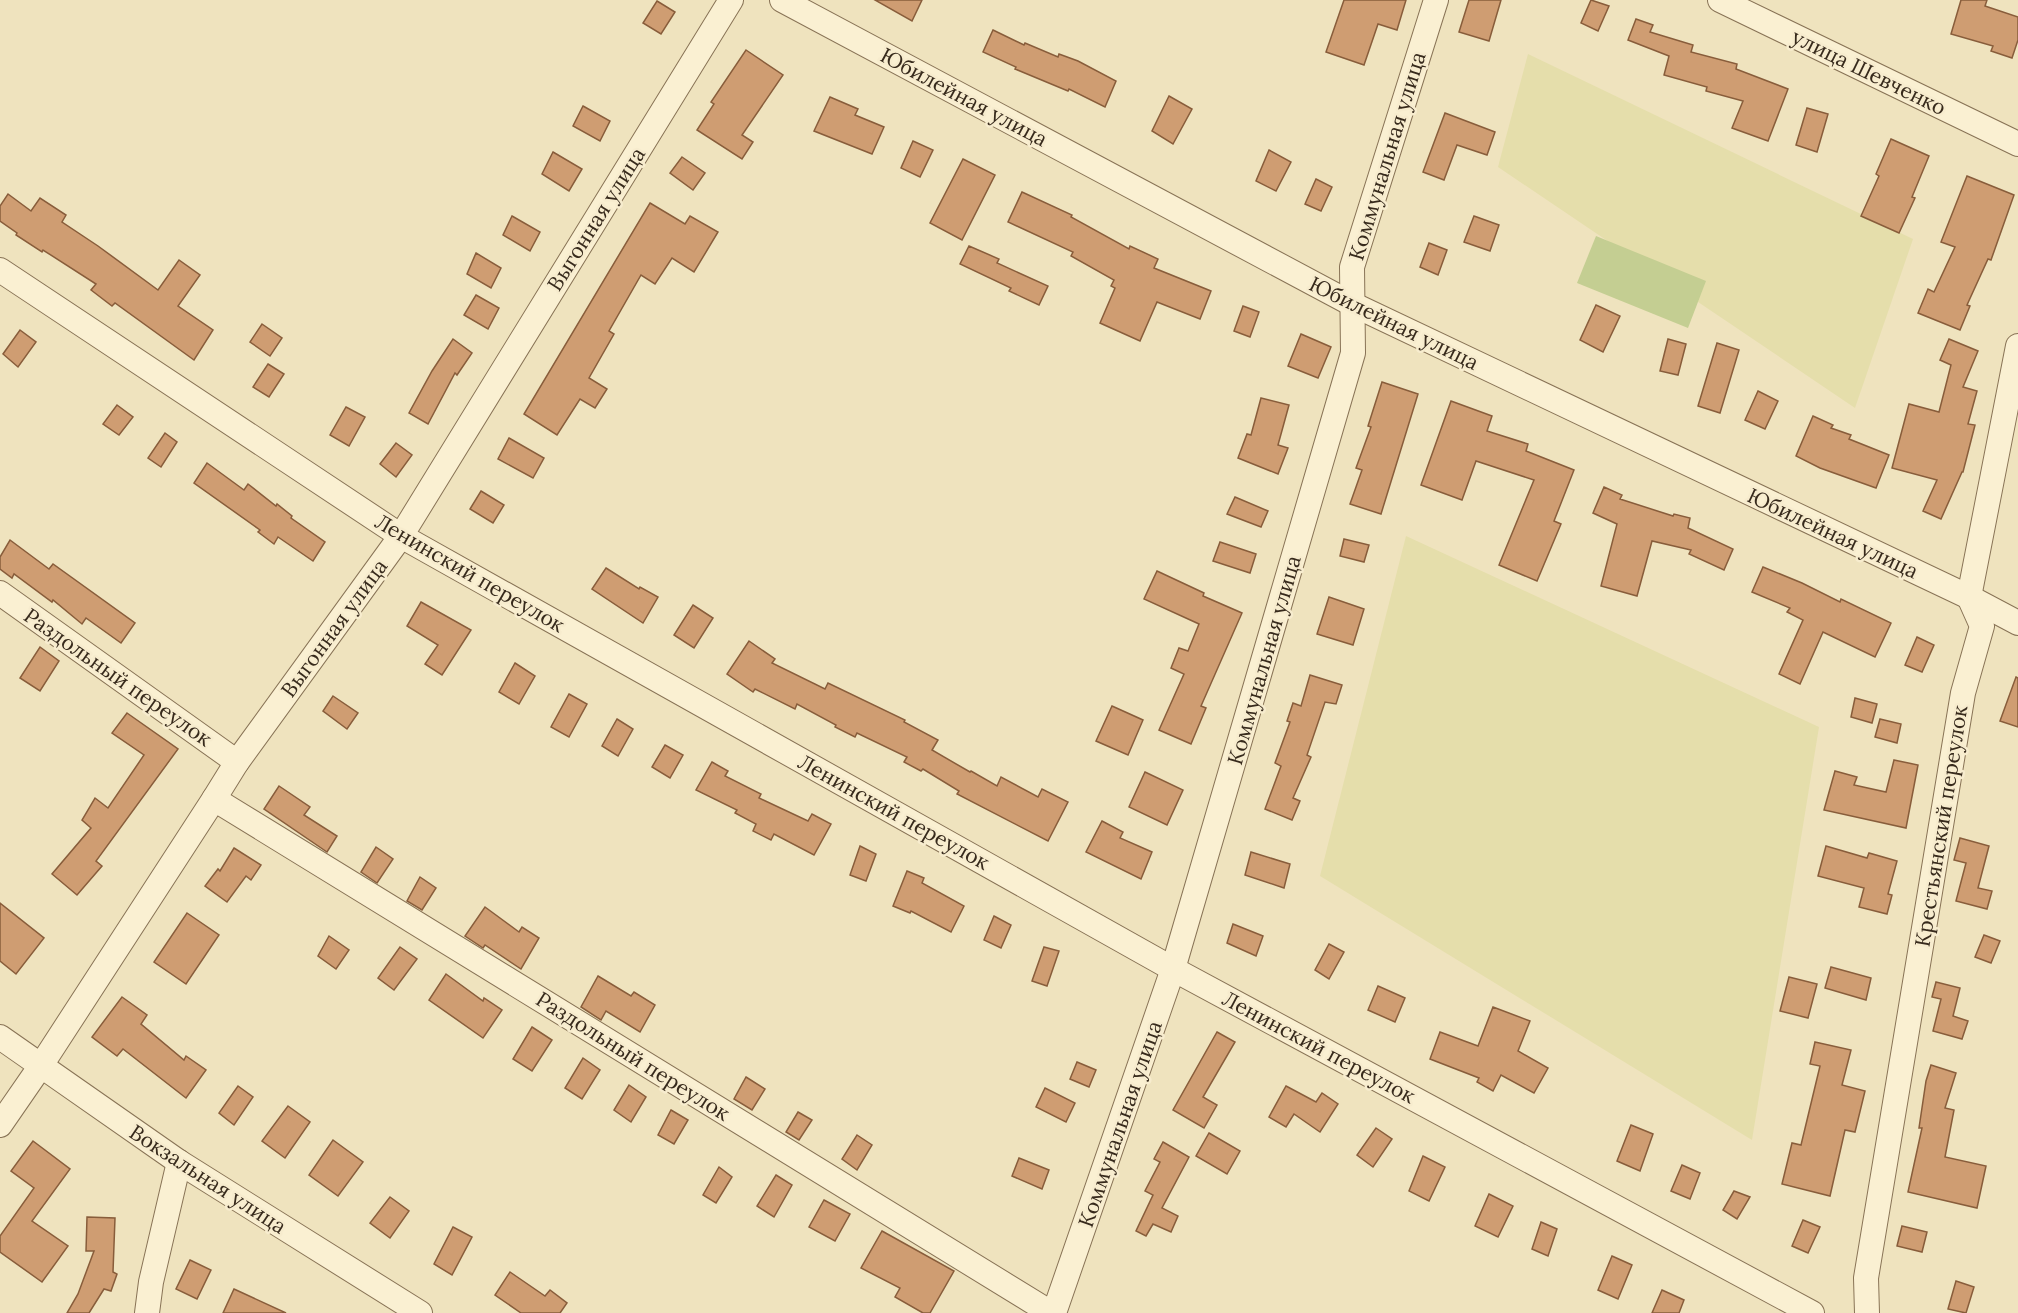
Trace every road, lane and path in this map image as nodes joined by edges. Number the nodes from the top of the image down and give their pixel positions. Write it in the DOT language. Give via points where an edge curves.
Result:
graph roads {
  1 [pos="731,0"];
  2 [pos="783,0"];
  3 [pos="1436,0"];
  4 [pos="1723,1"];
  5 [pos="2018,144"];
  6 [pos="0,270"];
  7 [pos="1352,304"];
  8 [pos="2018,346"];
  9 [pos="400,536"];
  10 [pos="0,593"];
  11 [pos="1969,597"];
  12 [pos="2018,623"];
  13 [pos="237,762"];
  14 [pos="214,799"];
  15 [pos="1173,969"];
  16 [pos="0,1037"];
  17 [pos="40,1067"];
  18 [pos="0,1125"];
  19 [pos="179,1162"];
  20 [pos="147,1313"];
  21 [pos="420,1313"];
  22 [pos="1053,1313"];
  23 [pos="1812,1313"];
  24 [pos="1867,1313"];
  1 -- 9 [label="street, Выгонная улица"];
  2 -- 7 [label="street, Юбилейная улица"];
  3 -- 7 [label="street, Коммунальная улица" via="1352,267"];
  4 -- 5 [label="street, улица Шевченко"];
  6 -- 9 [label="street, Ленинский переулок"];
  7 -- 11 [label="street, Юбилейная улица"];
  7 -- 15 [label="street, Коммунальная улица" via="1353,353"];
  8 -- 11 [label="street"];
  9 -- 13 [label="street, Выгонная улица"];
  9 -- 15 [label="street, Ленинский переулок"];
  10 -- 13 [label="street, Раздольный переулок"];
  11 -- 12 [label="street, Юбилейная улица"];
  11 -- 24 [label="street, Крестьянский переулок" via="1982,626 1963,693 1866,1278"];
  13 -- 14 [label="street, Выгонная улица"];
  14 -- 17 [label="street, Выгонная улица"];
  14 -- 22 [label="street, Раздольный переулок"];
  15 -- 22 [label="street, Коммунальная улица"];
  15 -- 23 [label="street, Ленинский переулок"];
  16 -- 17 [label="street, Вокзальная улица"];
  17 -- 18 [label="street, Выгонная улица"];
  17 -- 19 [label="street, Вокзальная улица"];
  19 -- 20 [label="street"];
  19 -- 21 [label="street, Вокзальная улица"];
}
